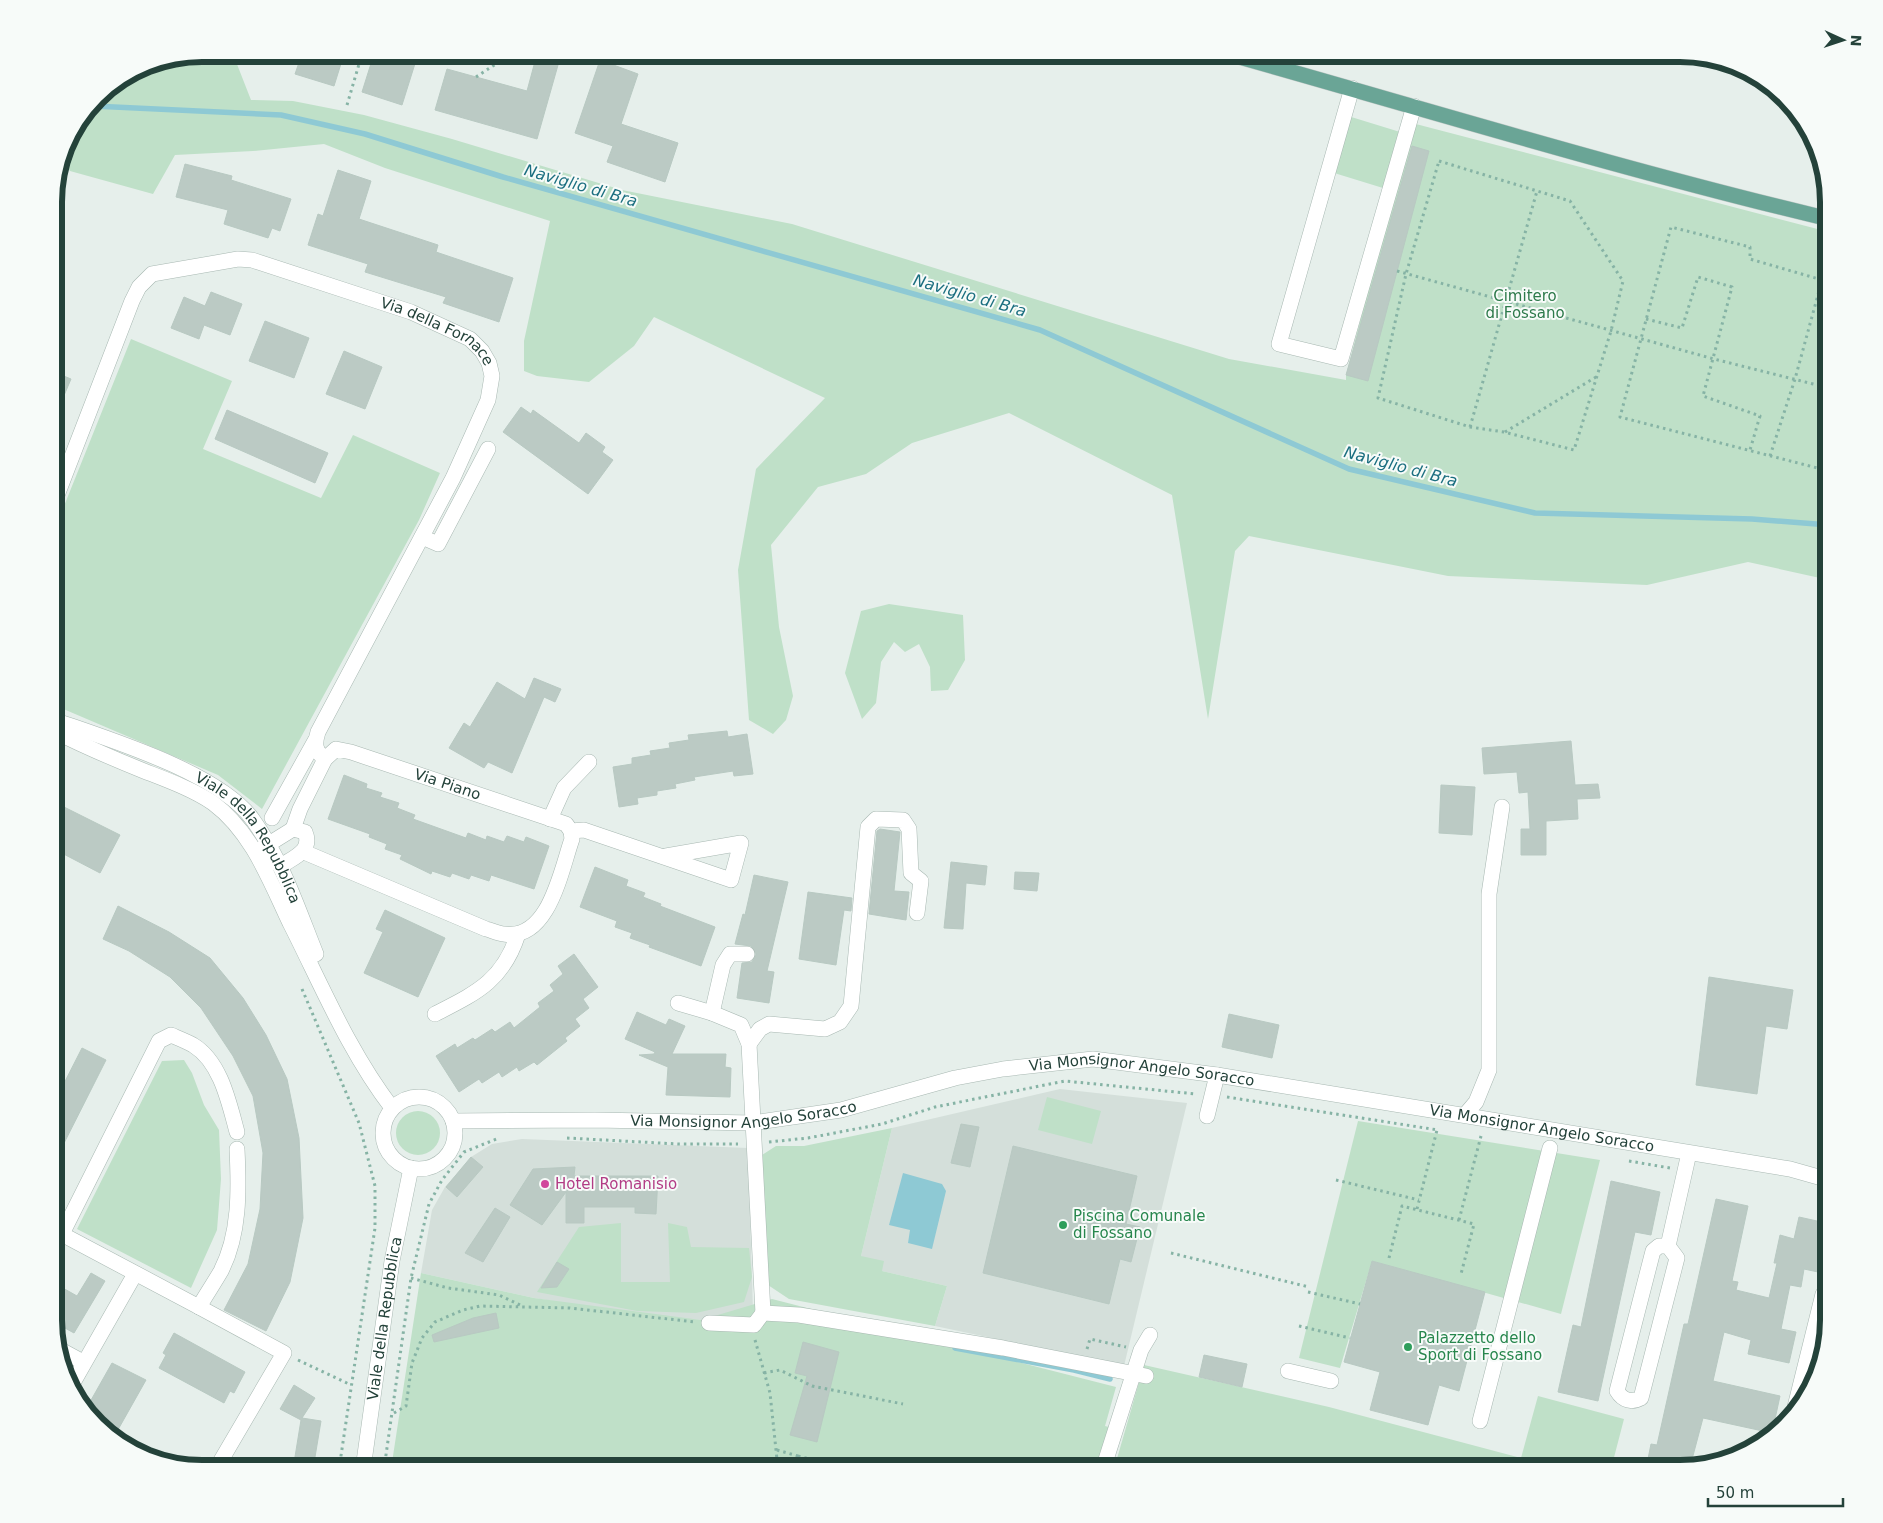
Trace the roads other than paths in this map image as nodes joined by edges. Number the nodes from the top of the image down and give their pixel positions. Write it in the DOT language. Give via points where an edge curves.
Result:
graph roads {
  1 [pos="1262,63"];
  2 [pos="1352,88"];
  3 [pos="1414,106"];
  4 [pos="1820,217"];
  5 [pos="488,449"];
  6 [pos="63,479"];
  7 [pos="422,537"];
  8 [pos="63,723"];
  9 [pos="63,736"];
  10 [pos="315,741"];
  11 [pos="325,759"];
  12 [pos="589,762"];
  13 [pos="1502,807"];
  14 [pos="272,818"];
  15 [pos="550,819"];
  16 [pos="293,829"];
  17 [pos="572,830"];
  18 [pos="262,848"];
  19 [pos="304,852"];
  20 [pos="666,856"];
  21 [pos="280,866"];
  22 [pos="917,913"];
  23 [pos="518,934"];
  24 [pos="748,954"];
  25 [pos="678,1004"];
  26 [pos="712,1012"];
  27 [pos="435,1014"];
  28 [pos="749,1044"];
  29 [pos="351,1047"];
  30 [pos="1217,1075"];
  31 [pos="392,1108"];
  32 [pos="1465,1115"];
  33 [pos="1207,1116"];
  34 [pos="453,1121"];
  35 [pos="752,1122"];
  36 [pos="237,1132"];
  37 [pos="1550,1148"];
  38 [pos="237,1150"];
  39 [pos="1690,1153"];
  40 [pos="411,1168"];
  41 [pos="1820,1177"];
  42 [pos="63,1223"];
  43 [pos="63,1235"];
  44 [pos="1668,1246"];
  45 [pos="135,1274"];
  46 [pos="1820,1306"];
  47 [pos="199,1307"];
  48 [pos="759,1319"];
  49 [pos="710,1323"];
  50 [pos="1150,1335"];
  51 [pos="66,1353"];
  52 [pos="83,1362"];
  53 [pos="1288,1371"];
  54 [pos="1140,1376"];
  55 [pos="75,1378"];
  56 [pos="1331,1381"];
  57 [pos="1797,1398"];
  58 [pos="1480,1421"];
  59 [pos="221,1460"];
  60 [pos="364,1460"];
  61 [pos="1107,1460"];
  1 -- 2 [label="main road"];
  2 -- 3 [label="main road"];
  2 -- 3 [label="street" via="1279,344 1341,359"];
  3 -- 4 [label="main road" via="1730,196"];
  5 -- 7 [label="street" via="438,544"];
  6 -- 7 [label="street, Via della Fornace" via="120,329 142,283 152,274 165,271 238,259 252,260 411,312 470,339 482,351 492,376 488,400"];
  7 -- 10 [label="street, Via della Fornace"];
  8 -- 18 [label="street, Viale della Repubblica" via="192,774 223,790 253,818"];
  9 -- 18 [label="street, Viale della Repubblica" via="212,803"];
  10 -- 11 [label="street" via="317,753"];
  10 -- 14 [label="street, Via della Fornace"];
  11 -- 15 [label="street, Via Piano" via="336,749 344,749"];
  11 -- 16 [label="street"];
  12 -- 15 [label="street" via="564,788"];
  13 -- 32 [label="street" via="1489,894 1488,1070 1476,1102"];
  15 -- 17 [label="street, Via Piano" via="566,824"];
  16 -- 18 [label="street"];
  16 -- 19 [label="street" via="304,832 307,845"];
  17 -- 20 [label="street, Via Piano" via="584,830"];
  17 -- 23 [label="street" via="572,839 548,908 532,928"];
  18 -- 21 [label="street"];
  18 -- 29 [label="street, Viale della Repubblica"];
  19 -- 21 [label="street"];
  19 -- 23 [label="street" via="486,928 504,934"];
  21 -- 29 [label="street, Viale della Repubblica"];
  22 -- 28 [label="street" via="921,881 911,873 909,829 903,820 876,819 868,827 850,1006 840,1022 825,1030 769,1024"];
  23 -- 27 [label="street" via="511,955 495,977 468,997"];
  24 -- 26 [label="street" via="730,954 723,966"];
  25 -- 26 [label="street"];
  26 -- 28 [label="street" via="741,1026"];
  28 -- 35 [label="street"];
  29 -- 31 [label="street, Viale della Repubblica" via="370,1080"];
  30 -- 32 [label="street, Via Monsignor Angelo Soracco"];
  30 -- 33 [label="street"];
  30 -- 35 [label="street, Via Monsignor Angelo Soracco" via="1093,1059 1050,1063 955,1078 842,1110"];
  31 -- 34 [label="street" via="419,1096 446,1108"];
  31 -- 40 [label="street" via="384,1121 387,1151 397,1162"];
  32 -- 39 [label="street, Via Monsignor Angelo Soracco"];
  34 -- 35 [label="street, Via Monsignor Angelo Soracco"];
  34 -- 40 [label="street" via="455,1136 450,1151 440,1162 426,1169"];
  35 -- 48 [label="street"];
  36 -- 42 [label="street" via="227,1097 208,1059 194,1045 171,1035 159,1041"];
  37 -- 58 [label="street"];
  38 -- 47 [label="street" via="238,1196 230,1248"];
  39 -- 41 [label="street, Via Monsignor Angelo Soracco" via="1790,1169"];
  39 -- 44 [label="street"];
  40 -- 60 [label="street, Viale della Repubblica" via="392,1261"];
  43 -- 45 [label="street"];
  44 -- 44 [label="street" via="1677,1258 1642,1398 1628,1400 1620,1397 1617,1391 1653,1251 1659,1246"];
  45 -- 47 [label="street"];
  45 -- 52 [label="street"];
  46 -- 57 [label="street"];
  47 -- 59 [label="street" via="284,1353"];
  48 -- 49 [label="street"];
  48 -- 54 [label="street" via="809,1316 1003,1348"];
  50 -- 54 [label="street" via="1140,1350"];
  51 -- 52 [label="street"];
  52 -- 55 [label="street"];
  53 -- 56 [label="street"];
  54 -- 61 [label="street"];
}
